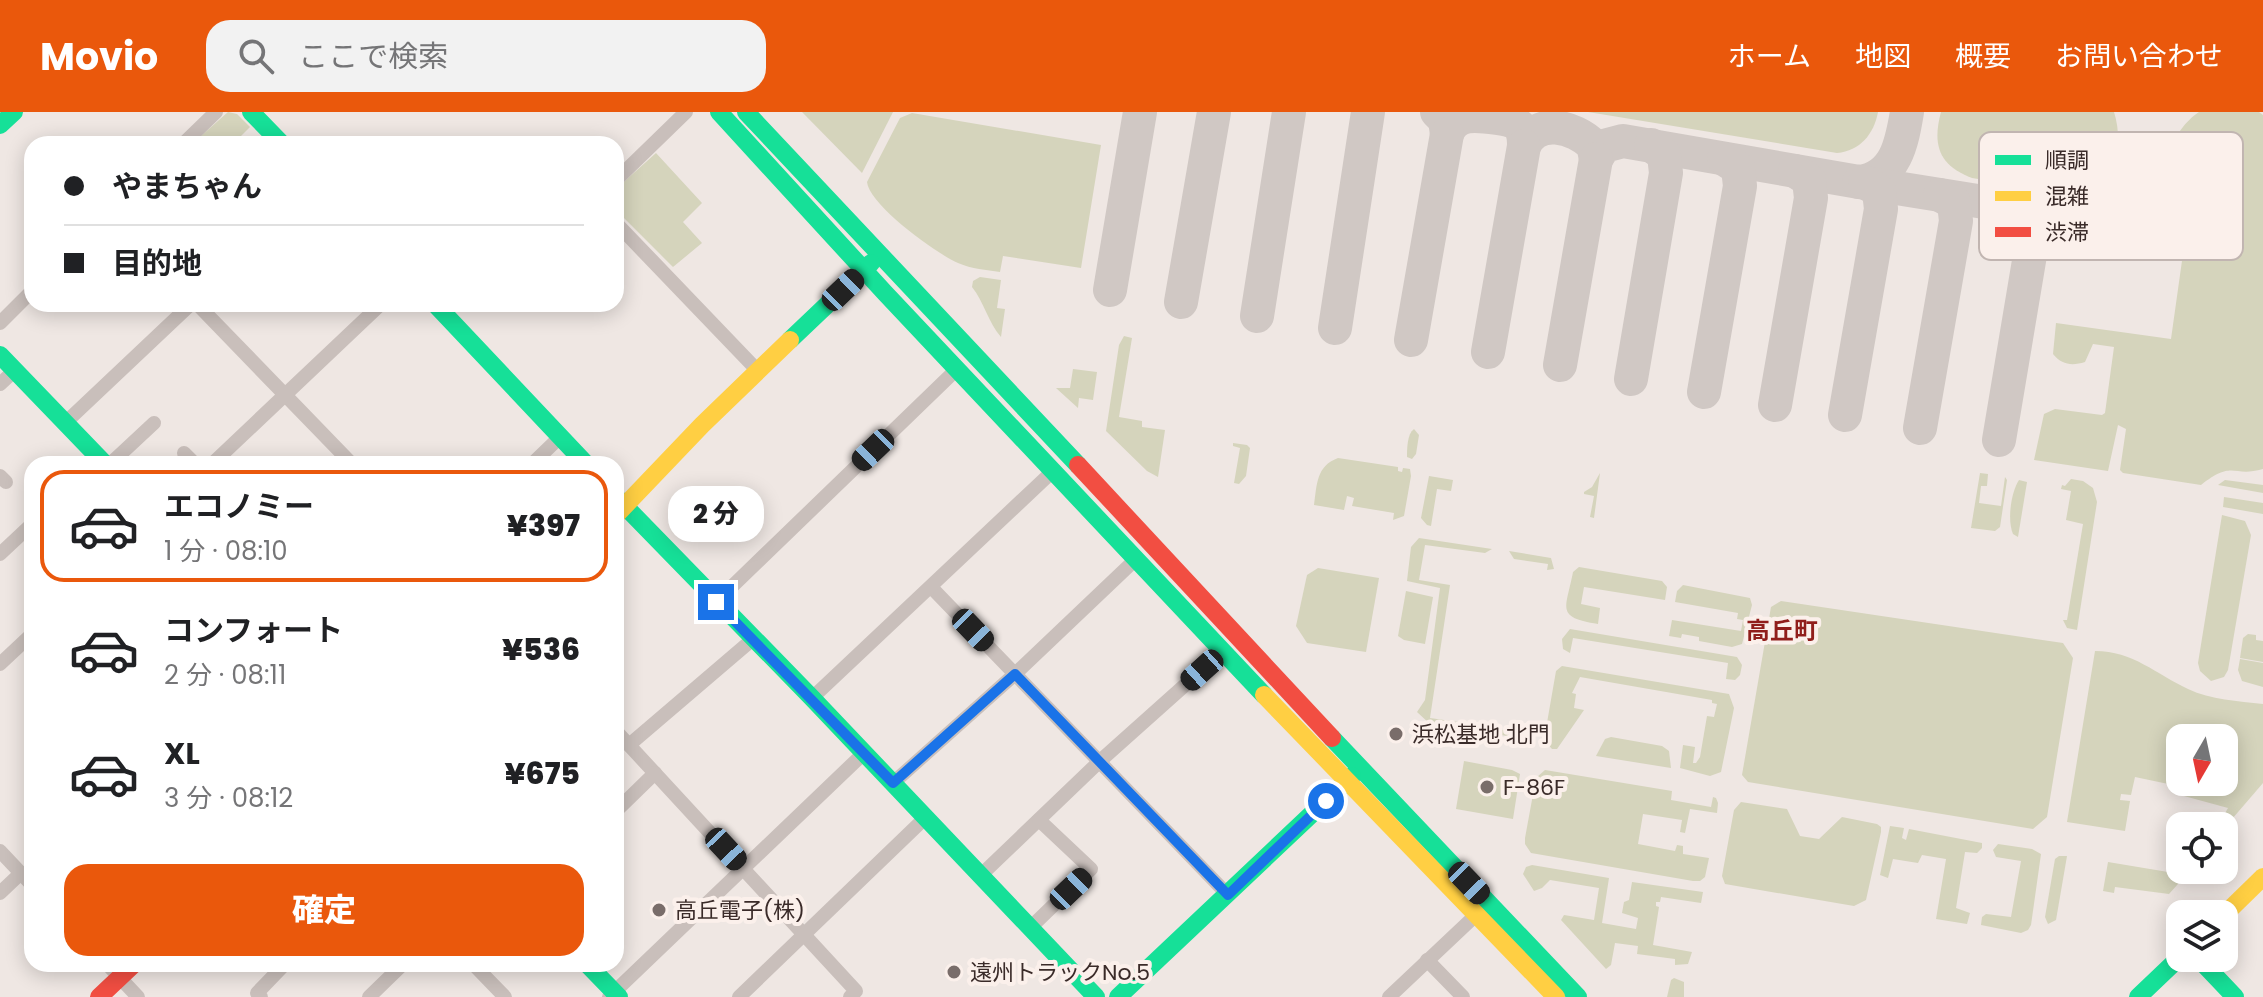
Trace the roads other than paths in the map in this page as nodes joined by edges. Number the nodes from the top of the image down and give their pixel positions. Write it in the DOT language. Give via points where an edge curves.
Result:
graph roads {
  1 [pos="14,112"];
  2 [pos="216,112"];
  3 [pos="251,112"];
  4 [pos="686,112"];
  5 [pos="719,112"];
  6 [pos="746,112"];
  7 [pos="0,125"];
  8 [pos="191,136"];
  9 [pos="274,136"];
  10 [pos="624,172"];
  11 [pos="624,231"];
  12 [pos="878,255"];
  13 [pos="865,270"];
  14 [pos="24,299"];
  15 [pos="183,312"];
  16 [pos="205,312"];
  17 [pos="372,312"];
  18 [pos="443,312"];
  19 [pos="0,323"];
  20 [pos="0,355"];
  21 [pos="957,369"];
  22 [pos="14,371"];
  23 [pos="758,371"];
  24 [pos="0,384"];
  25 [pos="285,394"];
  26 [pos="65,423"];
  27 [pos="154,423"];
  28 [pos="560,437"];
  29 [pos="96,456"];
  30 [pos="112,456"];
  31 [pos="220,456"];
  32 [pos="344,456"];
  33 [pos="540,456"];
  34 [pos="578,456"];
  35 [pos="1053,471"];
  36 [pos="624,501"];
  37 [pos="624,511"];
  38 [pos="24,532"];
  39 [pos="0,554"];
  40 [pos="1136,559"];
  41 [pos="931,587"];
  42 [pos="716,602"];
  43 [pos="753,639"];
  44 [pos="24,642"];
  45 [pos="1222,652"];
  46 [pos="0,664"];
  47 [pos="1015,674"];
  48 [pos="812,698"];
  49 [pos="624,740"];
  50 [pos="629,745"];
  51 [pos="864,753"];
  52 [pos="1100,761"];
  53 [pos="1360,769"];
  54 [pos="655,773"];
  55 [pos="1346,782"];
  56 [pos="893,783"];
  57 [pos="624,803"];
  58 [pos="925,818"];
  59 [pos="1039,820"];
  60 [pos="0,851"];
  61 [pos="743,868"];
  62 [pos="21,873"];
  63 [pos="24,876"];
  64 [pos="980,876"];
  65 [pos="2263,877"];
  66 [pos="0,893"];
  67 [pos="1228,895"];
  68 [pos="2238,901"];
  69 [pos="1477,914"];
  70 [pos="1030,928"];
  71 [pos="804,934"];
  72 [pos="1427,960"];
  73 [pos="2166,970"];
  74 [pos="113,972"];
  75 [pos="115,972"];
  76 [pos="278,972"];
  77 [pos="395,972"];
  78 [pos="479,972"];
  79 [pos="594,972"];
  80 [pos="2211,972"];
  81 [pos="494,993"];
  82 [pos="614,995"];
  83 [pos="256,996"];
  84 [pos="99,997"];
  85 [pos="138,997"];
  86 [pos="369,997"];
  87 [pos="739,997"];
  88 [pos="850,997"];
  89 [pos="1096,997"];
  90 [pos="1118,997"];
  91 [pos="1389,997"];
  92 [pos="1463,997"];
  93 [pos="1556,997"];
  94 [pos="1578,997"];
  95 [pos="2138,997"];
  96 [pos="2235,997"];
  1 -- 7 [label="street"];
  2 -- 8 [label="street"];
  3 -- 9 [label="street"];
  4 -- 10 [label="street"];
  5 -- 13 [label="street"];
  6 -- 12 [label="street"];
  11 -- 23 [label="street"];
  12 -- 13 [label="street"];
  12 -- 53 [label="street"];
  13 -- 21 [label="street"];
  13 -- 23 [label="street"];
  14 -- 19 [label="street"];
  15 -- 26 [label="street"];
  16 -- 25 [label="street"];
  17 -- 25 [label="street"];
  18 -- 28 [label="street"];
  20 -- 22 [label="street"];
  21 -- 35 [label="street"];
  21 -- 42 [label="street"];
  22 -- 24 [label="street"];
  22 -- 26 [label="street"];
  23 -- 36 [label="street"];
  25 -- 31 [label="street"];
  25 -- 32 [label="street"];
  26 -- 29 [label="street"];
  27 -- 30 [label="street"];
  28 -- 33 [label="street"];
  28 -- 34 [label="street"];
  35 -- 40 [label="street"];
  35 -- 41 [label="street"];
  37 -- 42 [label="street"];
  38 -- 39 [label="street"];
  40 -- 45 [label="street"];
  40 -- 47 [label="street"];
  41 -- 47 [label="street"];
  41 -- 48 [label="street"];
  42 -- 43 [label="street"];
  43 -- 48 [label="street"];
  43 -- 50 [label="street"];
  44 -- 46 [label="street"];
  45 -- 52 [label="street"];
  45 -- 55 [label="street"];
  47 -- 52 [label="street"];
  47 -- 56 [label="street"];
  48 -- 51 [label="street"];
  49 -- 50 [label="street"];
  50 -- 54 [label="street"];
  51 -- 56 [label="street"];
  51 -- 61 [label="street"];
  52 -- 59 [label="street"];
  52 -- 67 [label="street"];
  53 -- 55 [label="street"];
  53 -- 94 [label="street"];
  54 -- 57 [label="street"];
  54 -- 61 [label="street"];
  55 -- 67 [label="street"];
  55 -- 69 [label="street"];
  56 -- 58 [label="street"];
  58 -- 64 [label="street"];
  58 -- 71 [label="street"];
  59 -- 64 [label="street"];
  59 -- 70 [label="street" via="1091,869"];
  60 -- 62 [label="street"];
  61 -- 71 [label="street"];
  61 -- 82 [label="street"];
  62 -- 63 [label="street"];
  62 -- 66 [label="street"];
  64 -- 70 [label="street"];
  65 -- 68 [label="street"];
  67 -- 90 [label="street"];
  69 -- 72 [label="street"];
  69 -- 93 [label="street"];
  70 -- 89 [label="street"];
  71 -- 87 [label="street"];
  71 -- 88 [label="street" via="856,991"];
  72 -- 91 [label="street"];
  72 -- 92 [label="street"];
  73 -- 95 [label="street"];
  74 -- 84 [label="street"];
  75 -- 85 [label="street"];
  76 -- 83 [label="street"];
  77 -- 86 [label="street"];
  78 -- 81 [label="street"];
  79 -- 82 [label="street"];
  80 -- 96 [label="street"];
}
